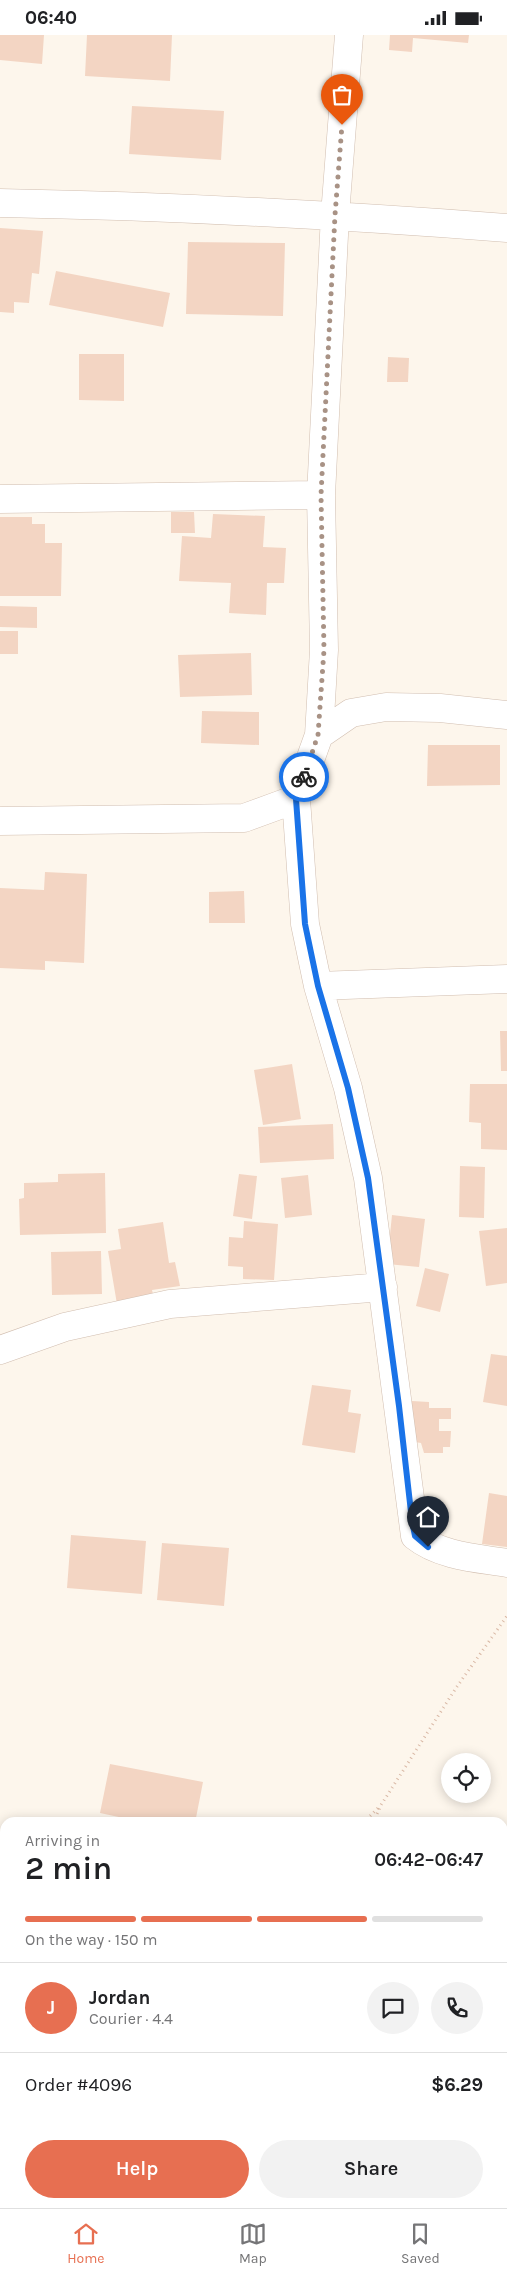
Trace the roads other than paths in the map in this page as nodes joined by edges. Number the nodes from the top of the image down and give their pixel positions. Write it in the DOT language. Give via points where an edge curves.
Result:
graph roads {
  1 [pos="349,35"];
  2 [pos="0,203"];
  3 [pos="335,215"];
  4 [pos="507,228"];
  5 [pos="321,495"];
  6 [pos="0,499"];
  7 [pos="507,715"];
  8 [pos="318,735"];
  9 [pos="296,799"];
  10 [pos="0,821"];
  11 [pos="507,979"];
  12 [pos="318,986"];
  13 [pos="383,1287"];
  14 [pos="0,1350"];
  15 [pos="507,1563"];
  1 -- 3 [label="street"];
  2 -- 3 [label="street"];
  3 -- 4 [label="street"];
  3 -- 5 [label="street"];
  5 -- 6 [label="street"];
  5 -- 8 [label="street" via="324,650"];
  7 -- 8 [label="street" via="440,708 386,707 352,713"];
  8 -- 9 [label="street"];
  9 -- 10 [label="street" via="244,818"];
  9 -- 12 [label="street" via="305,924"];
  11 -- 12 [label="street"];
  12 -- 13 [label="street" via="348,1088 368,1178"];
  13 -- 14 [label="street" via="170,1304 65,1327"];
  13 -- 15 [label="street" via="415,1536 428,1547"];
}
